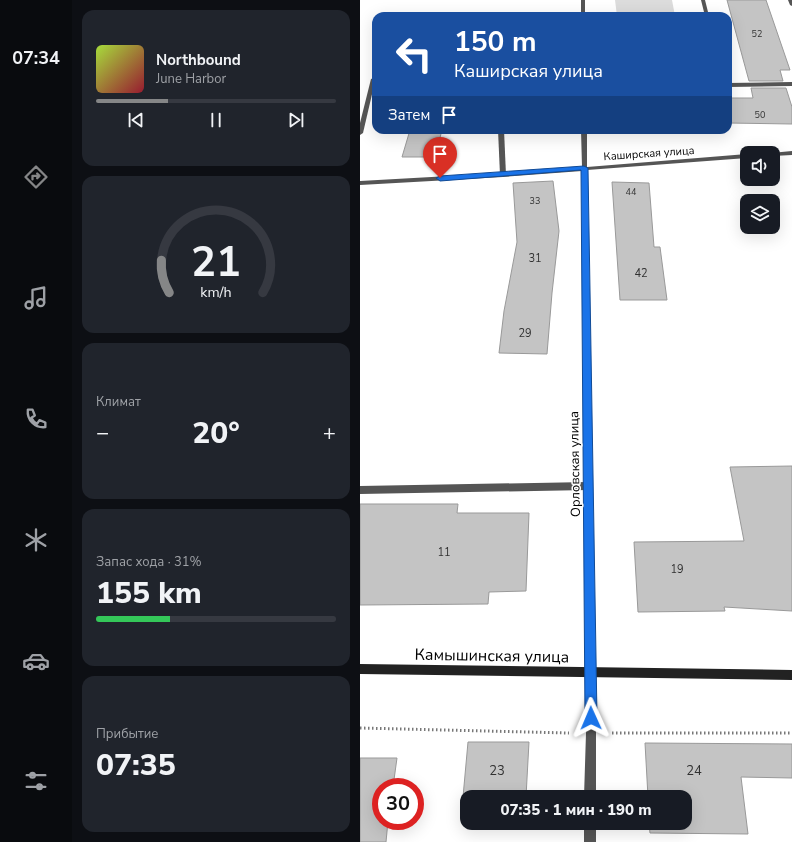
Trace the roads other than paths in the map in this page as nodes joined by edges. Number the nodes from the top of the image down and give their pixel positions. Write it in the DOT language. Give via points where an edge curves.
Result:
graph roads {
  1 [pos="583,0"];
  2 [pos="703,0"];
  3 [pos="790,0"];
  4 [pos="792,5"];
  5 [pos="583,12"];
  6 [pos="706,12"];
  7 [pos="732,84"];
  8 [pos="792,84"];
  9 [pos="372,87"];
  10 [pos="360,133"];
  11 [pos="501,134"];
  12 [pos="584,134"];
  13 [pos="792,153"];
  14 [pos="780,154"];
  15 [pos="740,157"];
  16 [pos="584,168"];
  17 [pos="503,175"];
  18 [pos="360,183"];
  19 [pos="588,486"];
  20 [pos="360,490"];
  21 [pos="360,669"];
  22 [pos="590,671"];
  23 [pos="792,675"];
  24 [pos="590,790"];
  25 [pos="590,830"];
  26 [pos="590,842"];
  1 -- 5 [label="street"];
  2 -- 6 [label="street"];
  3 -- 4 [label="street"];
  7 -- 8 [label="street"];
  9 -- 10 [label="street"];
  11 -- 17 [label="street"];
  12 -- 16 [label="street, Орловская улица"];
  13 -- 14 [label="street"];
  15 -- 16 [label="street, Каширская улица"];
  16 -- 17 [label="street, Каширская улица"];
  16 -- 19 [label="street, Орловская улица"];
  17 -- 18 [label="street, Каширская улица"];
  19 -- 20 [label="street"];
  19 -- 22 [label="street, Орловская улица"];
  21 -- 22 [label="street, Камышинская улица"];
  22 -- 23 [label="street, Камышинская улица"];
  22 -- 24 [label="street, Орловская улица"];
  25 -- 26 [label="street"];
}
